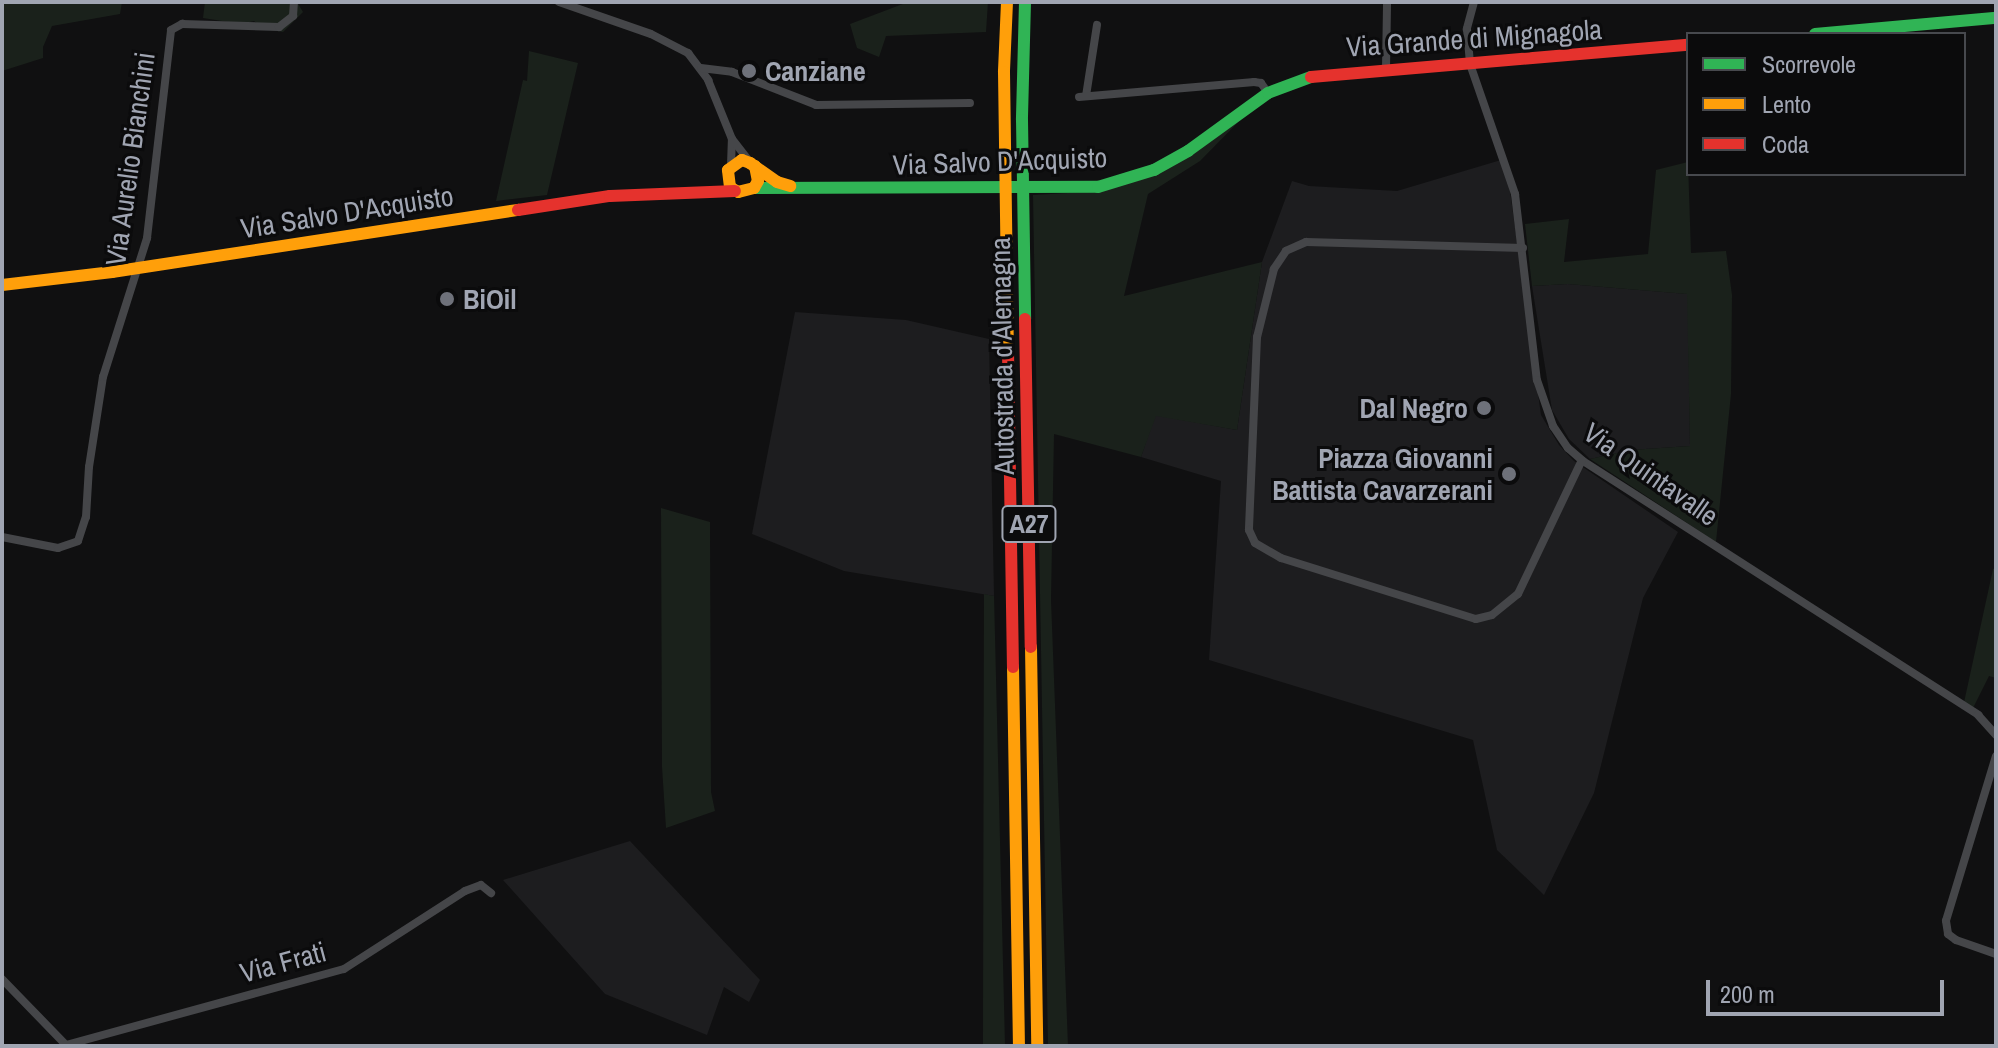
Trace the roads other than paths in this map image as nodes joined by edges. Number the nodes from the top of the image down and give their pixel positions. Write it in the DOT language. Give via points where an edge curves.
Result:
graph roads {
  1 [pos="294,2"];
  2 [pos="559,2"];
  3 [pos="1007,2"];
  4 [pos="1025,2"];
  5 [pos="1387,2"];
  6 [pos="1474,2"];
  7 [pos="1996,18"];
  8 [pos="1097,25"];
  9 [pos="1838,32"];
  10 [pos="1686,45"];
  11 [pos="1470,64"];
  12 [pos="701,68"];
  13 [pos="1386,69"];
  14 [pos="1268,93"];
  15 [pos="970,103"];
  16 [pos="732,139"];
  17 [pos="752,165"];
  18 [pos="729,169"];
  19 [pos="754,188"];
  20 [pos="804,190"];
  21 [pos="735,191"];
  22 [pos="700,195"];
  23 [pos="1523,248"];
  24 [pos="141,267"];
  25 [pos="2,285"];
  26 [pos="1582,460"];
  27 [pos="2,537"];
  28 [pos="1996,735"];
  29 [pos="1996,756"];
  30 [pos="491,893"];
  31 [pos="1996,954"];
  32 [pos="2,979"];
  33 [pos="66,1046"];
  34 [pos="1019,1046"];
  35 [pos="1037,1046"];
  1 -- 24 [label="street, Via Aurelio Bianchini" via="293,16 279,27 182,24 171,30"];
  2 -- 12 [label="street" via="673,43"];
  3 -- 34 [label="main road, Autostrada d'Alemagna / A27"];
  4 -- 35 [label="main road, Autostrada d'Alemagna / A27" via="1022,120"];
  5 -- 13 [label="street"];
  6 -- 11 [label="street, Via Quintavalle" via="1467,29"];
  7 -- 9 [label="main road"];
  8 -- 14 [label="street" via="1082,97 1254,82"];
  10 -- 11 [label="main road, Via Grande di Mignagola"];
  11 -- 13 [label="main road, Via Grande di Mignagola"];
  11 -- 23 [label="street, Via Quintavalle" via="1507,164"];
  12 -- 15 [label="street" via="732,72 816,105"];
  12 -- 16 [label="street"];
  13 -- 14 [label="main road, Via Grande di Mignagola" via="1318,74"];
  14 -- 20 [label="main road, Via Salvo D'Acquisto" via="1154,170 1098,187"];
  16 -- 17 [label="street"];
  16 -- 18 [label="street"];
  17 -- 18 [label="main road" via="742,160"];
  17 -- 19 [label="main road" via="758,181"];
  17 -- 20 [label="main road, Via Salvo D'Acquisto" via="777,182"];
  18 -- 21 [label="main road" via="727,181"];
  18 -- 22 [label="main road" via="716,187"];
  19 -- 20 [label="main road, Via Salvo D'Acquisto"];
  19 -- 21 [label="main road, Via Salvo D'Acquisto"];
  21 -- 22 [label="main road, Via Salvo D'Acquisto"];
  22 -- 24 [label="main road, Via Salvo D'Acquisto" via="610,196"];
  23 -- 26 [label="street, Via Quintavalle" via="1540,392 1553,426"];
  23 -- 26 [label="street" via="1306,242 1286,251 1274,269 1257,337 1249,530 1255,543 1281,558 1453,613 1484,617 1518,594"];
  24 -- 25 [label="main road, Via Salvo D'Acquisto"];
  24 -- 27 [label="street, Via Aurelio Bianchini" via="103,377 86,517 78,541 58,548"];
  26 -- 28 [label="street, Via Quintavalle" via="1978,715"];
  29 -- 31 [label="street" via="1946,921 1948,934 1956,940"];
  30 -- 33 [label="street, Via Frati" via="481,885 465,891 344,969"];
  32 -- 33 [label="street"];
}
